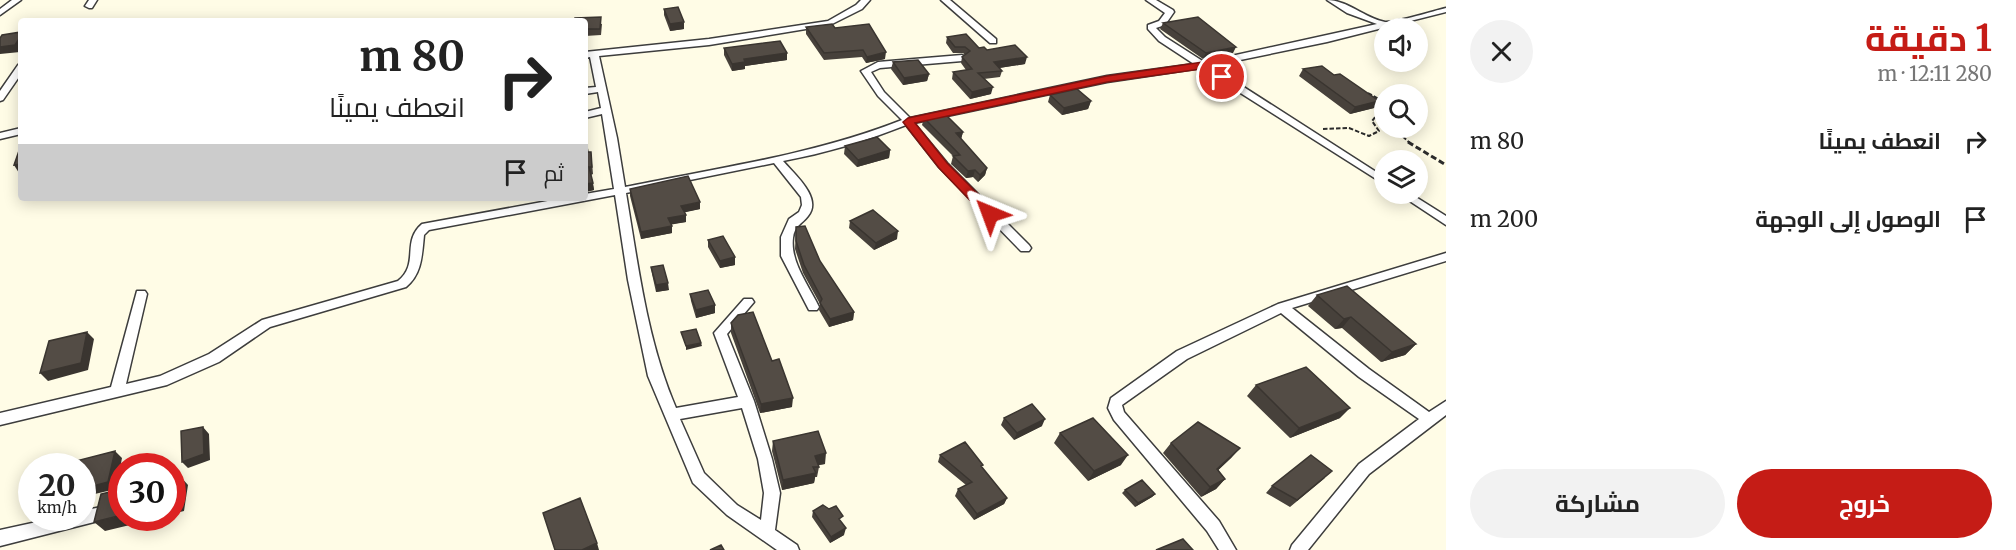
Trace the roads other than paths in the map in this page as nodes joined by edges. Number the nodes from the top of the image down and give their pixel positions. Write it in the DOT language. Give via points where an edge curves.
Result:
graph roads {
  1 [pos="17,0"];
  2 [pos="866,0"];
  3 [pos="945,0"];
  4 [pos="1150,0"];
  5 [pos="1331,0"];
  6 [pos="1446,10"];
  7 [pos="0,13"];
  8 [pos="1411,18"];
  9 [pos="1374,20"];
  10 [pos="1374,26"];
  11 [pos="993,41"];
  12 [pos="589,55"];
  13 [pos="962,58"];
  14 [pos="1203,65"];
  15 [pos="18,71"];
  16 [pos="602,89"];
  17 [pos="588,91"];
  18 [pos="0,98"];
  19 [pos="606,110"];
  20 [pos="588,114"];
  21 [pos="908,122"];
  22 [pos="18,132"];
  23 [pos="0,136"];
  24 [pos="776,159"];
  25 [pos="1374,174"];
  26 [pos="621,190"];
  27 [pos="588,197"];
  28 [pos="568,201"];
  29 [pos="1420,204"];
  30 [pos="1446,221"];
  31 [pos="1025,248"];
  32 [pos="1446,257"];
  33 [pos="141,294"];
  34 [pos="748,302"];
  35 [pos="813,307"];
  36 [pos="1282,307"];
  37 [pos="117,392"];
  38 [pos="747,401"];
  39 [pos="1446,407"];
  40 [pos="672,415"];
  41 [pos="0,419"];
  42 [pos="1429,419"];
  43 [pos="101,514"];
  44 [pos="767,532"];
  45 [pos="0,538"];
  46 [pos="790,550"];
  47 [pos="1228,550"];
  48 [pos="1298,550"];
  1 -- 7 [label="street"];
  2 -- 12 [label="street" via="830,23 720,41"];
  3 -- 11 [label="street"];
  4 -- 14 [label="street" via="1170,12 1162,23 1151,27 1162,39"];
  5 -- 9 [label="street"];
  6 -- 8 [label="street"];
  10 -- 14 [label="street"];
  12 -- 16 [label="street"];
  13 -- 21 [label="street" via="878,65 866,71 881,94"];
  14 -- 21 [label="street" via="1107,79"];
  14 -- 25 [label="street"];
  15 -- 18 [label="street"];
  16 -- 17 [label="street"];
  16 -- 19 [label="street"];
  19 -- 20 [label="street"];
  19 -- 26 [label="street"];
  21 -- 24 [label="street" via="865,138"];
  21 -- 31 [label="street" via="943,165"];
  22 -- 23 [label="street"];
  24 -- 26 [label="street"];
  24 -- 35 [label="street" via="806,196 804,214 793,222 787,237 787,256"];
  26 -- 27 [label="street"];
  26 -- 40 [label="street" via="634,280 655,376"];
  28 -- 37 [label="street" via="426,227 418,234 414,272 402,284 266,323 190,371"];
  29 -- 30 [label="street"];
  32 -- 36 [label="street"];
  33 -- 37 [label="street"];
  34 -- 38 [label="street" via="720,333"];
  36 -- 42 [label="street"];
  36 -- 47 [label="street" via="1182,355 1116,402 1119,416 1213,526"];
  37 -- 41 [label="street"];
  38 -- 40 [label="street"];
  38 -- 44 [label="street" via="772,494"];
  39 -- 42 [label="street"];
  40 -- 44 [label="street" via="698,478 732,510"];
  42 -- 48 [label="street" via="1364,469"];
  43 -- 45 [label="street"];
  44 -- 46 [label="street"];
}
